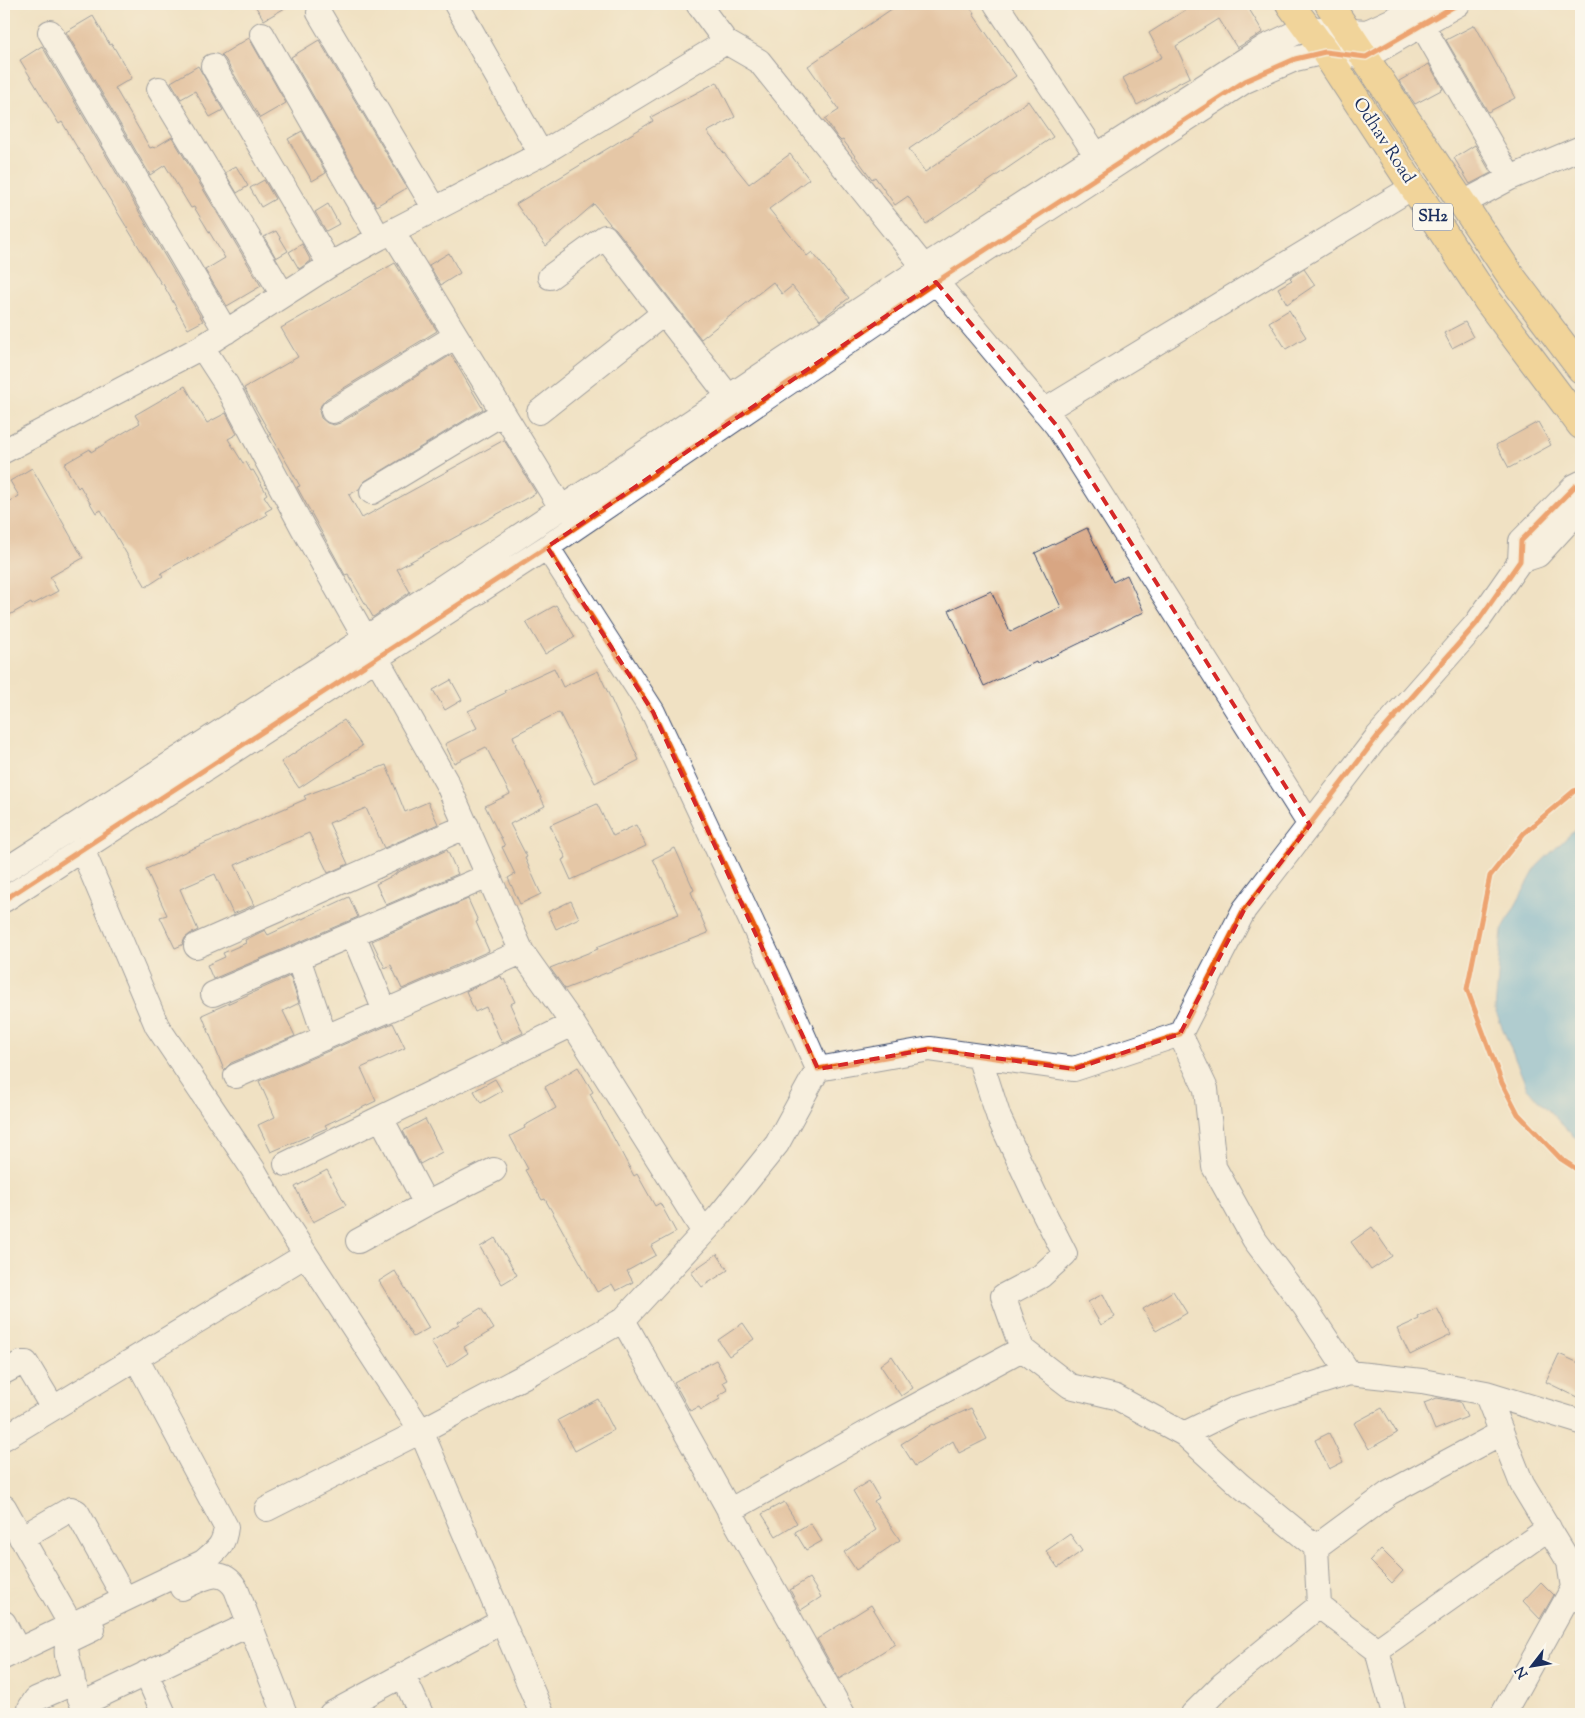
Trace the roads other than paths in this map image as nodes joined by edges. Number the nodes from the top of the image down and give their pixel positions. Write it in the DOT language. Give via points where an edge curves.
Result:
graph roads {
  1 [pos="456,4"];
  2 [pos="698,4"];
  3 [pos="996,4"];
  4 [pos="1290,4"];
  5 [pos="1329,4"];
  6 [pos="1458,4"];
  7 [pos="319,13"];
  8 [pos="1421,14"];
  9 [pos="1306,28"];
  10 [pos="1347,31"];
  11 [pos="50,32"];
  12 [pos="262,34"];
  13 [pos="726,42"];
  14 [pos="1325,52"];
  15 [pos="1366,57"];
  16 [pos="214,66"];
  17 [pos="159,89"];
  18 [pos="1581,148"];
  19 [pos="541,154"];
  20 [pos="1097,156"];
  21 [pos="1510,178"];
  22 [pos="1413,187"];
  23 [pos="1463,204"];
  24 [pos="435,209"];
  25 [pos="386,234"];
  26 [pos="330,265"];
  27 [pos="930,274"];
  28 [pos="550,276"];
  29 [pos="283,296"];
  30 [pos="664,313"];
  31 [pos="226,332"];
  32 [pos="456,336"];
  33 [pos="202,347"];
  34 [pos="1581,369"];
  35 [pos="729,397"];
  36 [pos="333,410"];
  37 [pos="1044,411"];
  38 [pos="539,412"];
  39 [pos="503,414"];
  40 [pos="1581,425"];
  41 [pos="4,450"];
  42 [pos="1581,482"];
  43 [pos="372,492"];
  44 [pos="1581,508"];
  45 [pos="562,509"];
  46 [pos="547,547"];
  47 [pos="1520,561"];
  48 [pos="371,648"];
  49 [pos="1310,825"];
  50 [pos="467,826"];
  51 [pos="82,849"];
  52 [pos="4,871"];
  53 [pos="488,876"];
  54 [pos="4,900"];
  55 [pos="352,934"];
  56 [pos="196,946"];
  57 [pos="522,952"];
  58 [pos="298,958"];
  59 [pos="213,994"];
  60 [pos="385,1011"];
  61 [pos="573,1024"];
  62 [pos="1180,1034"];
  63 [pos="324,1037"];
  64 [pos="979,1056"];
  65 [pos="818,1069"];
  66 [pos="236,1076"];
  67 [pos="381,1118"];
  68 [pos="286,1164"];
  69 [pos="494,1170"];
  70 [pos="426,1204"];
  71 [pos="704,1232"];
  72 [pos="358,1241"];
  73 [pos="306,1255"];
  74 [pos="623,1320"];
  75 [pos="1022,1349"];
  76 [pos="136,1358"];
  77 [pos="4,1372"];
  78 [pos="1349,1373"];
  79 [pos="1486,1393"];
  80 [pos="53,1408"];
  81 [pos="1581,1422"];
  82 [pos="421,1431"];
  83 [pos="1184,1434"];
  84 [pos="1502,1434"];
  85 [pos="4,1438"];
  86 [pos="4,1507"];
  87 [pos="267,1508"];
  88 [pos="729,1511"];
  89 [pos="1549,1528"];
  90 [pos="21,1538"];
  91 [pos="1316,1547"];
  92 [pos="1579,1590"];
  93 [pos="125,1599"];
  94 [pos="1319,1606"];
  95 [pos="501,1622"];
  96 [pos="4,1623"];
  97 [pos="250,1624"];
  98 [pos="71,1625"];
  99 [pos="1377,1650"];
  100 [pos="11,1654"];
  101 [pos="146,1674"];
  102 [pos="403,1675"];
  103 [pos="80,1700"];
  104 [pos="345,1711"];
  105 [pos="30,1714"];
  106 [pos="164,1714"];
  107 [pos="285,1714"];
  108 [pos="421,1714"];
  109 [pos="542,1714"];
  110 [pos="843,1714"];
  111 [pos="1193,1714"];
  112 [pos="1394,1714"];
  113 [pos="1503,1714"];
  1 -- 19 [label="street"];
  2 -- 13 [label="street"];
  3 -- 20 [label="street"];
  4 -- 9 [label="main road, Odhav Road / SH2"];
  5 -- 10 [label="main road, Odhav Road / SH2"];
  6 -- 8 [label="street"];
  7 -- 24 [label="street"];
  8 -- 10 [label="street" via="1393,20 1367,32"];
  8 -- 15 [label="street"];
  8 -- 21 [label="street"];
  9 -- 10 [label="street"];
  9 -- 14 [label="main road, Odhav Road / SH2"];
  9 -- 20 [label="street" via="1266,47"];
  10 -- 15 [label="main road, Odhav Road / SH2"];
  11 -- 31 [label="street"];
  12 -- 25 [label="street"];
  13 -- 19 [label="street"];
  13 -- 27 [label="street" via="759,61"];
  14 -- 15 [label="street"];
  14 -- 22 [label="main road, Odhav Road / SH2"];
  14 -- 27 [label="street" via="1295,59 1246,81"];
  15 -- 23 [label="main road, Odhav Road / SH2"];
  16 -- 26 [label="street"];
  17 -- 29 [label="street"];
  18 -- 21 [label="street"];
  19 -- 24 [label="street"];
  20 -- 27 [label="street"];
  21 -- 23 [label="street"];
  22 -- 37 [label="street"];
  22 -- 40 [label="main road, Odhav Road / SH2" via="1488,300"];
  23 -- 34 [label="main road, Odhav Road / SH2" via="1513,279"];
  24 -- 25 [label="street"];
  25 -- 26 [label="street"];
  25 -- 32 [label="street"];
  26 -- 29 [label="street"];
  27 -- 35 [label="street"];
  27 -- 37 [label="street"];
  27 -- 46 [label="street"];
  28 -- 30 [label="street" via="605,237"];
  29 -- 31 [label="street"];
  30 -- 35 [label="street"];
  30 -- 38 [label="street"];
  31 -- 33 [label="street"];
  32 -- 36 [label="street"];
  32 -- 39 [label="street"];
  33 -- 41 [label="street"];
  33 -- 48 [label="street" via="226,384"];
  35 -- 45 [label="street"];
  37 -- 49 [label="street" via="1062,434"];
  39 -- 43 [label="street"];
  39 -- 45 [label="street"];
  42 -- 47 [label="street" via="1521,541"];
  44 -- 47 [label="street" via="1538,555"];
  45 -- 48 [label="street"];
  46 -- 48 [label="street"];
  46 -- 65 [label="street" via="653,712"];
  47 -- 49 [label="street" via="1476,624 1378,737"];
  48 -- 50 [label="street" via="448,785"];
  48 -- 51 [label="street"];
  48 -- 52 [label="street"];
  49 -- 62 [label="street" via="1244,910"];
  50 -- 53 [label="street"];
  50 -- 56 [label="street"];
  51 -- 54 [label="street"];
  51 -- 73 [label="street" via="157,1026"];
  53 -- 55 [label="street"];
  53 -- 57 [label="street"];
  55 -- 58 [label="street"];
  55 -- 60 [label="street"];
  57 -- 60 [label="street"];
  57 -- 61 [label="street"];
  58 -- 59 [label="street"];
  58 -- 63 [label="street"];
  60 -- 63 [label="street"];
  61 -- 67 [label="street"];
  61 -- 71 [label="street"];
  62 -- 64 [label="street" via="1074,1069"];
  62 -- 78 [label="street" via="1206,1089 1214,1167 1254,1239 1305,1306"];
  63 -- 66 [label="street"];
  64 -- 65 [label="street" via="930,1048"];
  64 -- 75 [label="street" via="999,1118 1065,1254 1041,1276 1003,1296"];
  65 -- 71 [label="street" via="777,1144"];
  67 -- 68 [label="street"];
  67 -- 70 [label="street"];
  69 -- 70 [label="street"];
  70 -- 72 [label="street"];
  71 -- 74 [label="street"];
  73 -- 76 [label="street"];
  73 -- 82 [label="street"];
  74 -- 82 [label="street"];
  74 -- 88 [label="street"];
  75 -- 83 [label="street" via="1070,1386 1116,1397"];
  75 -- 88 [label="street"];
  76 -- 80 [label="street"];
  76 -- 93 [label="street" via="226,1527 225,1539 217,1551 203,1562"];
  77 -- 80 [label="street" via="26,1363"];
  78 -- 79 [label="street" via="1422,1381"];
  78 -- 83 [label="street" via="1235,1410"];
  79 -- 81 [label="street"];
  79 -- 84 [label="street"];
  80 -- 85 [label="street"];
  82 -- 87 [label="street"];
  82 -- 95 [label="street"];
  83 -- 91 [label="street"];
  84 -- 89 [label="street" via="1522,1484"];
  84 -- 91 [label="street" via="1389,1493"];
  86 -- 90 [label="street"];
  88 -- 110 [label="street"];
  89 -- 92 [label="street" via="1569,1562"];
  89 -- 99 [label="street"];
  90 -- 93 [label="street" via="71,1509 77,1512"];
  90 -- 98 [label="street"];
  91 -- 94 [label="street"];
  92 -- 113 [label="street"];
  93 -- 98 [label="street"];
  94 -- 99 [label="street"];
  94 -- 111 [label="street" via="1223,1684"];
  95 -- 102 [label="street"];
  95 -- 109 [label="street"];
  96 -- 100 [label="street"];
  97 -- 101 [label="street"];
  97 -- 103 [label="street" via="230,1580 221,1575 206,1576 68,1641 66,1656"];
  97 -- 107 [label="street"];
  98 -- 100 [label="street"];
  99 -- 112 [label="street"];
  101 -- 103 [label="street"];
  101 -- 106 [label="street"];
  102 -- 104 [label="street"];
  102 -- 108 [label="street"];
  103 -- 105 [label="street" via="36,1699 32,1702"];
}
